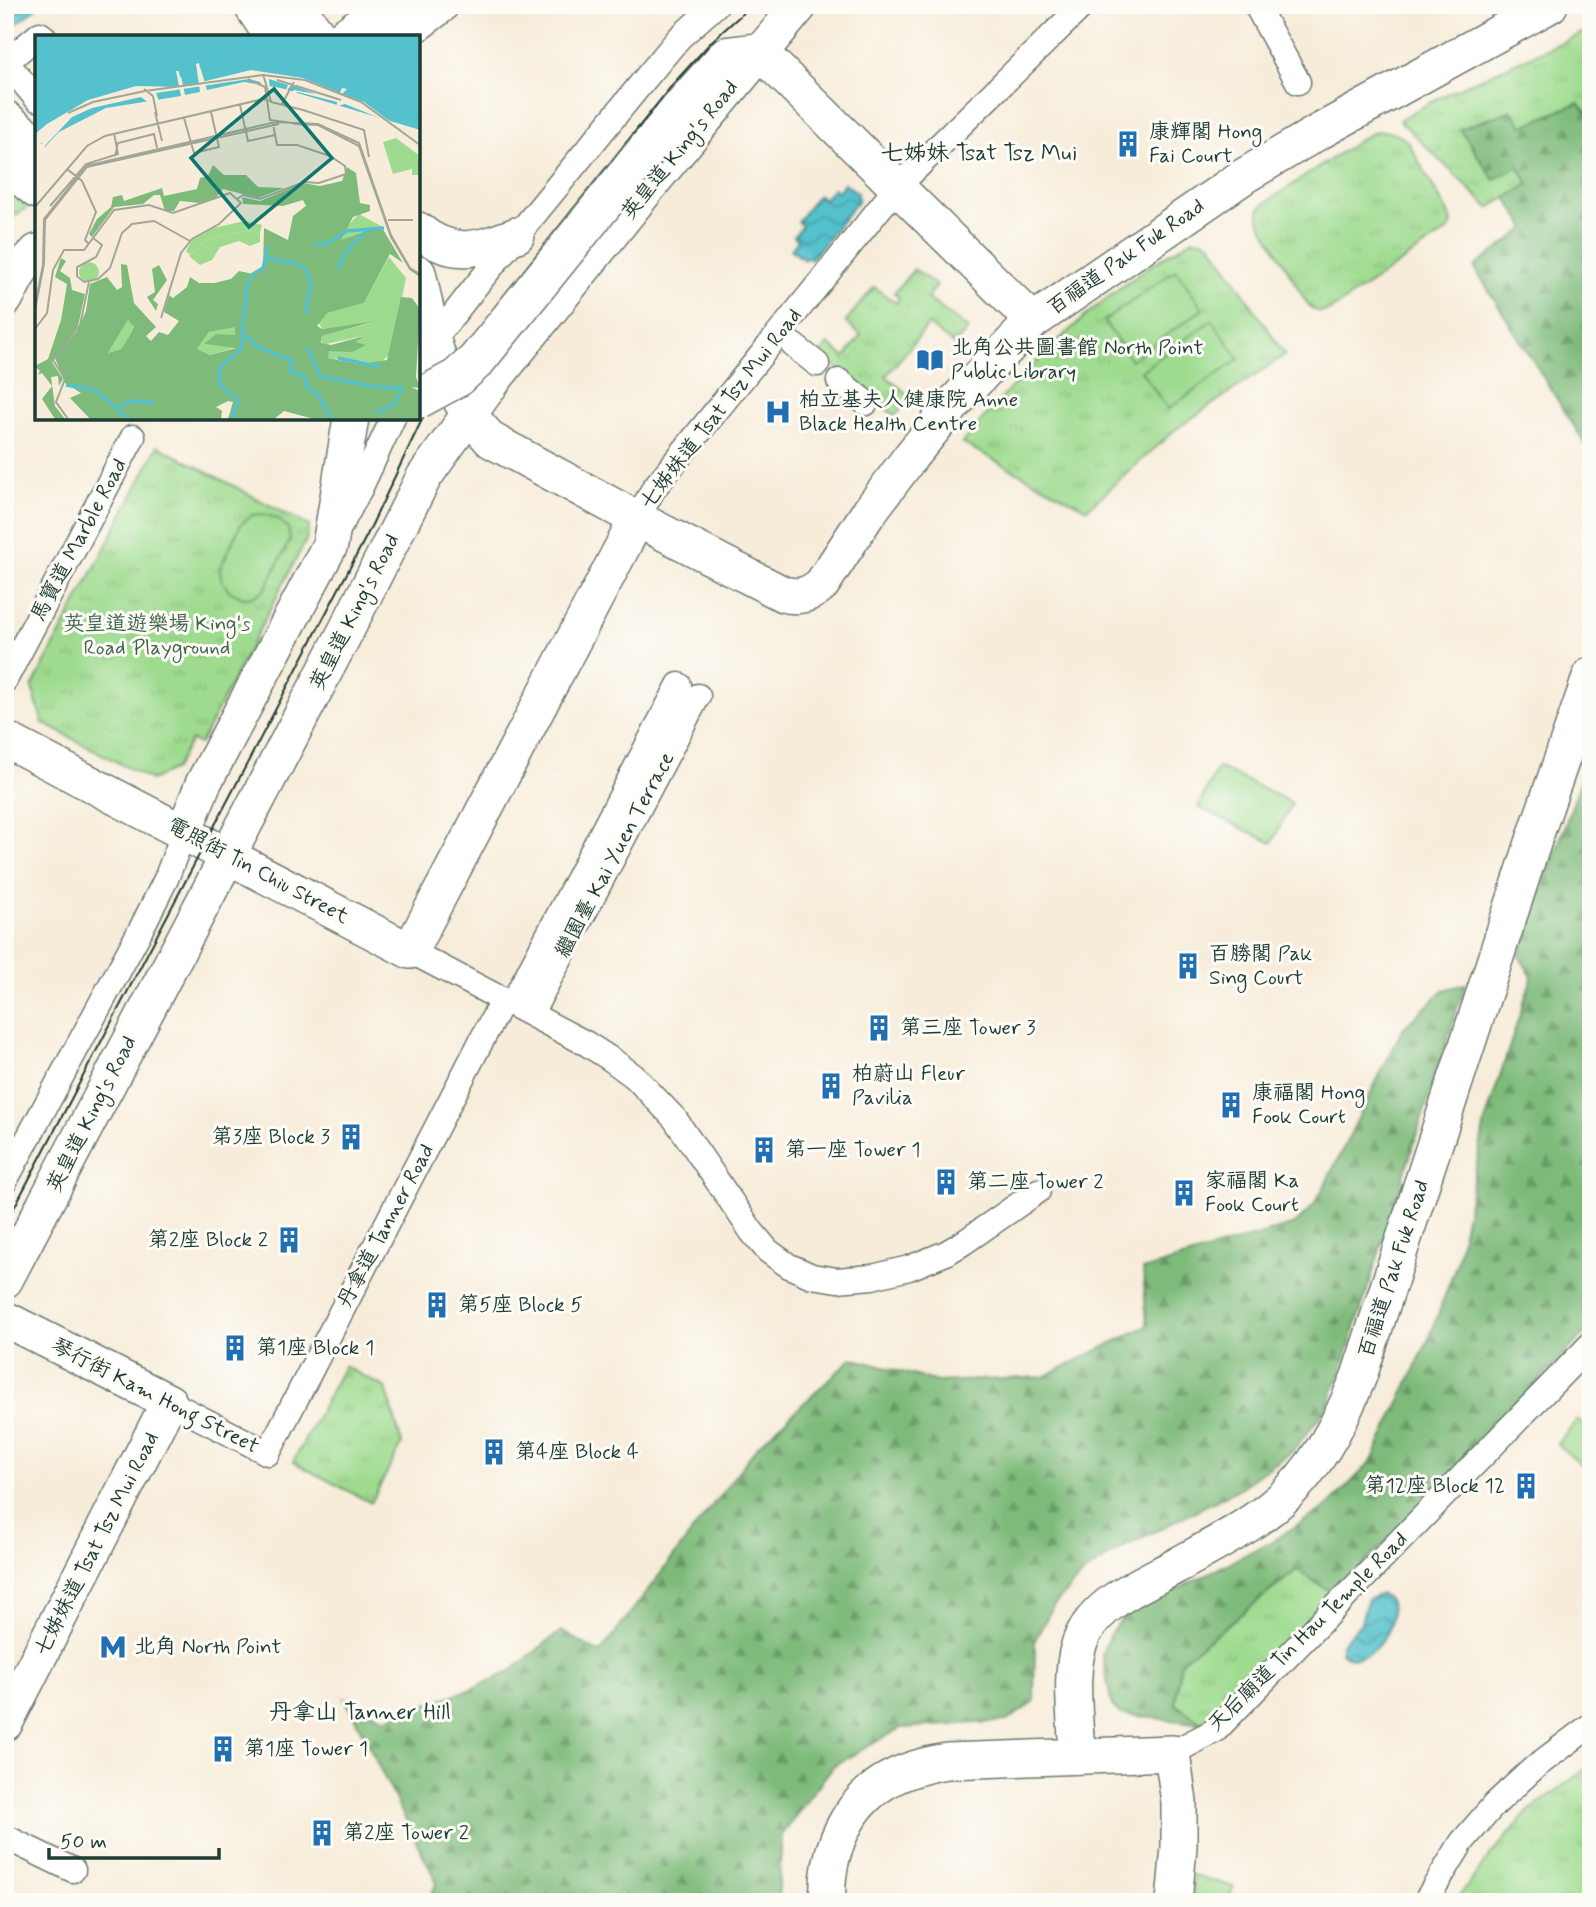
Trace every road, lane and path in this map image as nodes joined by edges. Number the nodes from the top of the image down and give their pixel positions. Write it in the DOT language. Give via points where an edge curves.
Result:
graph roads {
  1 [pos="387,5"];
  2 [pos="439,5"];
  3 [pos="716,5"];
  4 [pos="800,5"];
  5 [pos="1083,5"];
  6 [pos="1256,5"];
  7 [pos="1550,5"];
  8 [pos="272,18"];
  9 [pos="313,35"];
  10 [pos="346,35"];
  11 [pos="400,35"];
  12 [pos="35,38"];
  13 [pos="760,52"];
  14 [pos="1298,82"];
  15 [pos="35,97"];
  16 [pos="5,120"];
  17 [pos="35,144"];
  18 [pos="5,163"];
  19 [pos="35,187"];
  20 [pos="897,187"];
  21 [pos="420,231"];
  22 [pos="517,235"];
  23 [pos="35,254"];
  24 [pos="420,293"];
  25 [pos="5,299"];
  26 [pos="1033,321"];
  27 [pos="793,345"];
  28 [pos="426,354"];
  29 [pos="817,364"];
  30 [pos="839,381"];
  31 [pos="420,398"];
  32 [pos="866,403"];
  33 [pos="469,415"];
  34 [pos="351,420"];
  35 [pos="392,420"];
  36 [pos="133,437"];
  37 [pos="636,519"];
  38 [pos="330,545"];
  39 [pos="1591,676"];
  40 [pos="5,680"];
  41 [pos="688,690"];
  42 [pos="5,739"];
  43 [pos="184,832"];
  44 [pos="227,855"];
  45 [pos="410,951"];
  46 [pos="515,1006"];
  47 [pos="5,1181"];
  48 [pos="1038,1191"];
  49 [pos="5,1280"];
  50 [pos="5,1319"];
  51 [pos="1591,1344"];
  52 [pos="169,1402"];
  53 [pos="268,1453"];
  54 [pos="5,1723"];
  55 [pos="1591,1725"];
  56 [pos="1172,1752"];
  57 [pos="1077,1756"];
  58 [pos="5,1837"];
  59 [pos="73,1870"];
  60 [pos="828,1902"];
  61 [pos="1174,1902"];
  62 [pos="1425,1902"];
  1 -- 10 [label="street"];
  2 -- 11 [label="highway"];
  3 -- 22 [label="street" via="679,38"];
  4 -- 13 [label="street, 英皇道 King's Road"];
  5 -- 20 [label="street, 七姊妹道 Tsat Tsz Mui Road"];
  6 -- 14 [label="street"];
  7 -- 26 [label="street, 百福道 Pak Fuk Road" via="1244,176"];
  8 -- 9 [label="highway"];
  12 -- 15 [label="street" via="6,62"];
  13 -- 20 [label="street"];
  13 -- 31 [label="highway, bridge" via="727,56 476,361 457,378"];
  13 -- 33 [label="street, 英皇道 King's Road"];
  16 -- 17 [label="highway"];
  18 -- 19 [label="highway"];
  20 -- 26 [label="street"];
  20 -- 37 [label="street, 七姊妹道 Tsat Tsz Mui Road" via="654,488"];
  21 -- 22 [label="street" via="440,244 471,250"];
  22 -- 28 [label="street"];
  23 -- 25 [label="street"];
  24 -- 28 [label="street"];
  26 -- 37 [label="street, 百福道 Pak Fuk Road" via="911,456 814,592 794,597 783,594"];
  27 -- 29 [label="street"];
  28 -- 33 [label="street" via="446,376"];
  30 -- 32 [label="street"];
  33 -- 37 [label="street" via="491,440"];
  33 -- 44 [label="street, 英皇道 King's Road" via="424,478"];
  34 -- 38 [label="street"];
  35 -- 38 [label="street, 英皇道 King's Road"];
  36 -- 40 [label="street, 馬寶道 Marble Road"];
  37 -- 45 [label="street, 七姊妹道 Tsat Tsz Mui Road"];
  38 -- 43 [label="street, 英皇道 King's Road" via="203,783"];
  39 -- 57 [label="street, 百福道 Pak Fuk Road" via="1347,1406 1303,1476 1272,1507 1225,1539 1127,1592 1089,1625 1076,1654"];
  41 -- 46 [label="street, 丹拿道 Tanner Road"];
  42 -- 43 [label="street, 電照街 Tin Chiu Street"];
  43 -- 44 [label="street, 電照街 Tin Chiu Street"];
  43 -- 47 [label="street, 英皇道 King's Road" via="140,931"];
  44 -- 45 [label="street, 電照街 Tin Chiu Street"];
  44 -- 49 [label="street, 英皇道 King's Road"];
  45 -- 46 [label="street, 電照街 Tin Chiu Street"];
  46 -- 48 [label="street, 電照街 Tin Chiu Street" via="587,1044 635,1077 676,1119 768,1251 812,1276 837,1280 872,1277 919,1265 963,1243"];
  46 -- 53 [label="street, 丹拿道 Tanner Road"];
  50 -- 52 [label="street, 琴行街 Kam Hong Street"];
  51 -- 56 [label="street, 天后廟道 Tin Hau Temple Road" via="1216,1731"];
  52 -- 53 [label="street, 琴行街 Kam Hong Street"];
  52 -- 54 [label="street, 七姊妹道 Tsat Tsz Mui Road"];
  55 -- 62 [label="street" via="1535,1766 1494,1805 1462,1842"];
  56 -- 57 [label="street, 天后廟道 Tin Hau Temple Road"];
  56 -- 61 [label="street" via="1179,1801"];
  57 -- 60 [label="street, 天后廟道 Tin Hau Temple Road" via="947,1761 911,1769 886,1782 864,1798 839,1835 828,1874"];
  58 -- 59 [label="street"];
}
